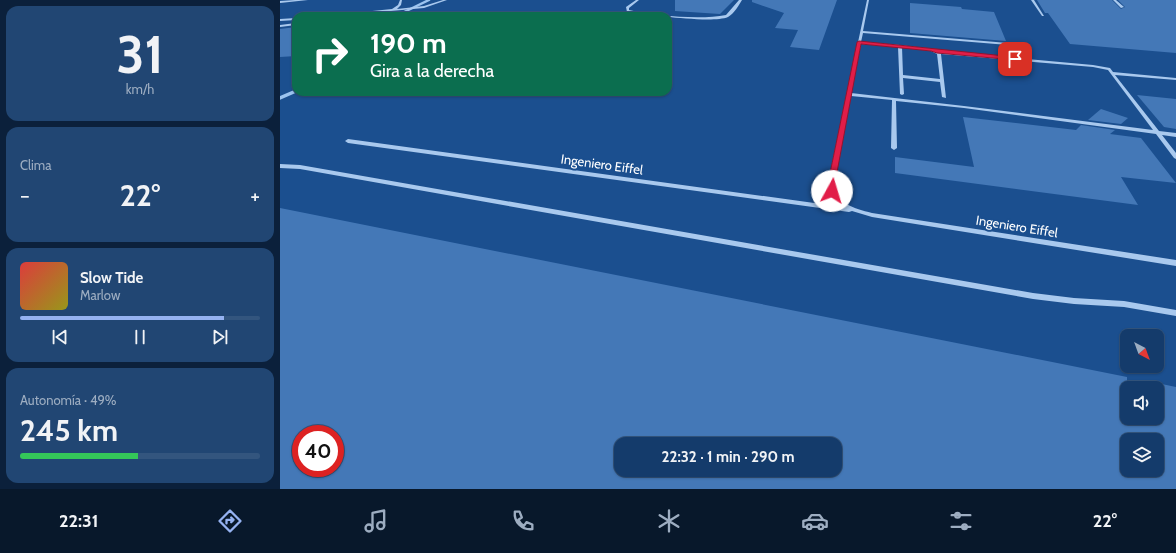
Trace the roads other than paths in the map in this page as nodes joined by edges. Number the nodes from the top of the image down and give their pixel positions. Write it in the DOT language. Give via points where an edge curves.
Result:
graph roads {
  1 [pos="307,0"];
  2 [pos="401,0"];
  3 [pos="446,0"];
  4 [pos="638,0"];
  5 [pos="741,0"];
  6 [pos="868,0"];
  7 [pos="1032,0"];
  8 [pos="1114,0"];
  9 [pos="280,2"];
  10 [pos="1122,7"];
  11 [pos="396,9"];
  12 [pos="365,12"];
  13 [pos="387,12"];
  14 [pos="639,12"];
  15 [pos="672,15"];
  16 [pos="1043,15"];
  17 [pos="292,19"];
  18 [pos="280,20"];
  19 [pos="291,25"];
  20 [pos="280,26"];
  21 [pos="862,32"];
  22 [pos="859,42"];
  23 [pos="1008,44"];
  24 [pos="900,46"];
  25 [pos="937,52"];
  26 [pos="1112,73"];
  27 [pos="901,76"];
  28 [pos="1176,79"];
  29 [pos="942,81"];
  30 [pos="849,94"];
  31 [pos="902,94"];
  32 [pos="944,97"];
  33 [pos="894,99"];
  34 [pos="1157,132"];
  35 [pos="1176,135"];
  36 [pos="348,141"];
  37 [pos="894,148"];
  38 [pos="1176,157"];
  39 [pos="280,166"];
  40 [pos="854,210"];
  41 [pos="1176,263"];
  42 [pos="1176,313"];
  1 -- 9 [label="street"];
  2 -- 11 [label="street"];
  3 -- 11 [label="street" via="424,7"];
  4 -- 14 [label="street" via="627,8 628,11"];
  5 -- 15 [label="street" via="728,16 721,18"];
  6 -- 21 [label="street"];
  7 -- 16 [label="street"];
  8 -- 10 [label="street"];
  11 -- 12 [label="street"];
  11 -- 13 [label="street"];
  17 -- 18 [label="street"];
  19 -- 20 [label="street"];
  21 -- 22 [label="street"];
  21 -- 23 [label="street"];
  22 -- 24 [label="street"];
  22 -- 30 [label="street"];
  24 -- 25 [label="street"];
  24 -- 27 [label="street"];
  25 -- 26 [label="street" via="1093,66 1109,69"];
  25 -- 29 [label="street"];
  26 -- 28 [label="street"];
  26 -- 34 [label="street"];
  27 -- 29 [label="street"];
  27 -- 31 [label="street"];
  29 -- 32 [label="street"];
  30 -- 33 [label="street"];
  30 -- 40 [label="street, Ingeniero Eiffel" via="832,191 839,202"];
  33 -- 34 [label="street"];
  33 -- 37 [label="street"];
  34 -- 35 [label="street"];
  34 -- 38 [label="street"];
  36 -- 40 [label="street, Ingeniero Eiffel"];
  39 -- 42 [label="street" via="308,168 1033,296 1124,304"];
  40 -- 41 [label="street, Ingeniero Eiffel"];
}
